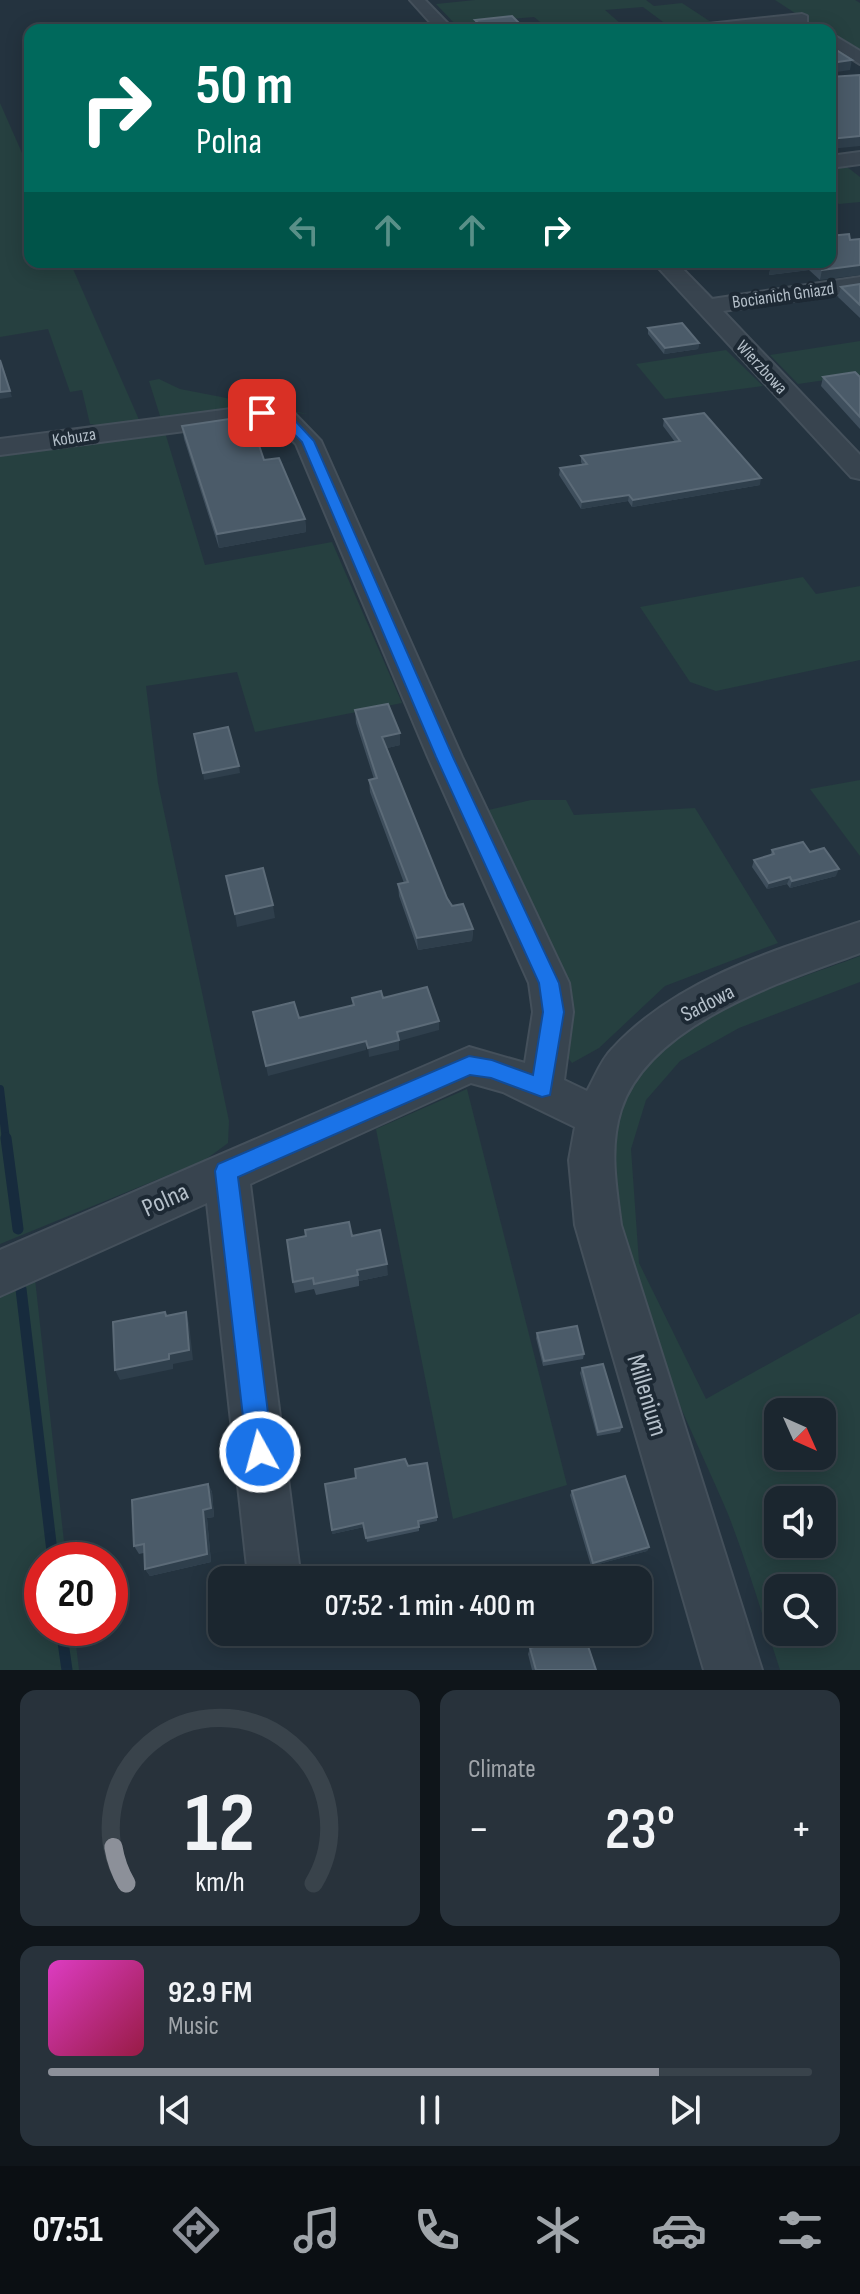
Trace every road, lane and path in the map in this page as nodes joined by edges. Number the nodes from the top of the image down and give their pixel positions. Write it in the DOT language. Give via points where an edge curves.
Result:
graph roads {
  1 [pos="443,1"];
  2 [pos="419,2"];
  3 [pos="782,6"];
  4 [pos="802,19"];
  5 [pos="440,24"];
  6 [pos="755,24"];
  7 [pos="809,24"];
  8 [pos="836,42"];
  9 [pos="860,59"];
  10 [pos="860,158"];
  11 [pos="836,161"];
  12 [pos="670,268"];
  13 [pos="860,284"];
  14 [pos="706,307"];
  15 [pos="0,447"];
  16 [pos="860,471"];
  17 [pos="860,937"];
  18 [pos="542,1088"];
  19 [pos="595,1116"];
  20 [pos="226,1171"];
  21 [pos="0,1273"];
  22 [pos="274,1566"];
  23 [pos="733,1670"];
  1 -- 2 [label="street"];
  2 -- 5 [label="street"];
  3 -- 4 [label="street"];
  4 -- 6 [label="street"];
  4 -- 7 [label="street"];
  8 -- 9 [label="street"];
  10 -- 11 [label="street"];
  12 -- 14 [label="street, Wierzbowa"];
  13 -- 14 [label="street, Bocianich Gniazd"];
  14 -- 16 [label="street, Wierzbowa"];
  15 -- 18 [label="street, Kobuza" via="149,425 275,415 297,426 549,983 553,1012"];
  17 -- 19 [label="street, Sadowa" via="709,998 664,1025 613,1076"];
  18 -- 19 [label="street, Polna"];
  18 -- 20 [label="street, Polna" via="469,1065"];
  19 -- 23 [label="street, Millenium" via="590,1165 601,1237"];
  20 -- 21 [label="street, Polna"];
  20 -- 22 [label="street"];
}
